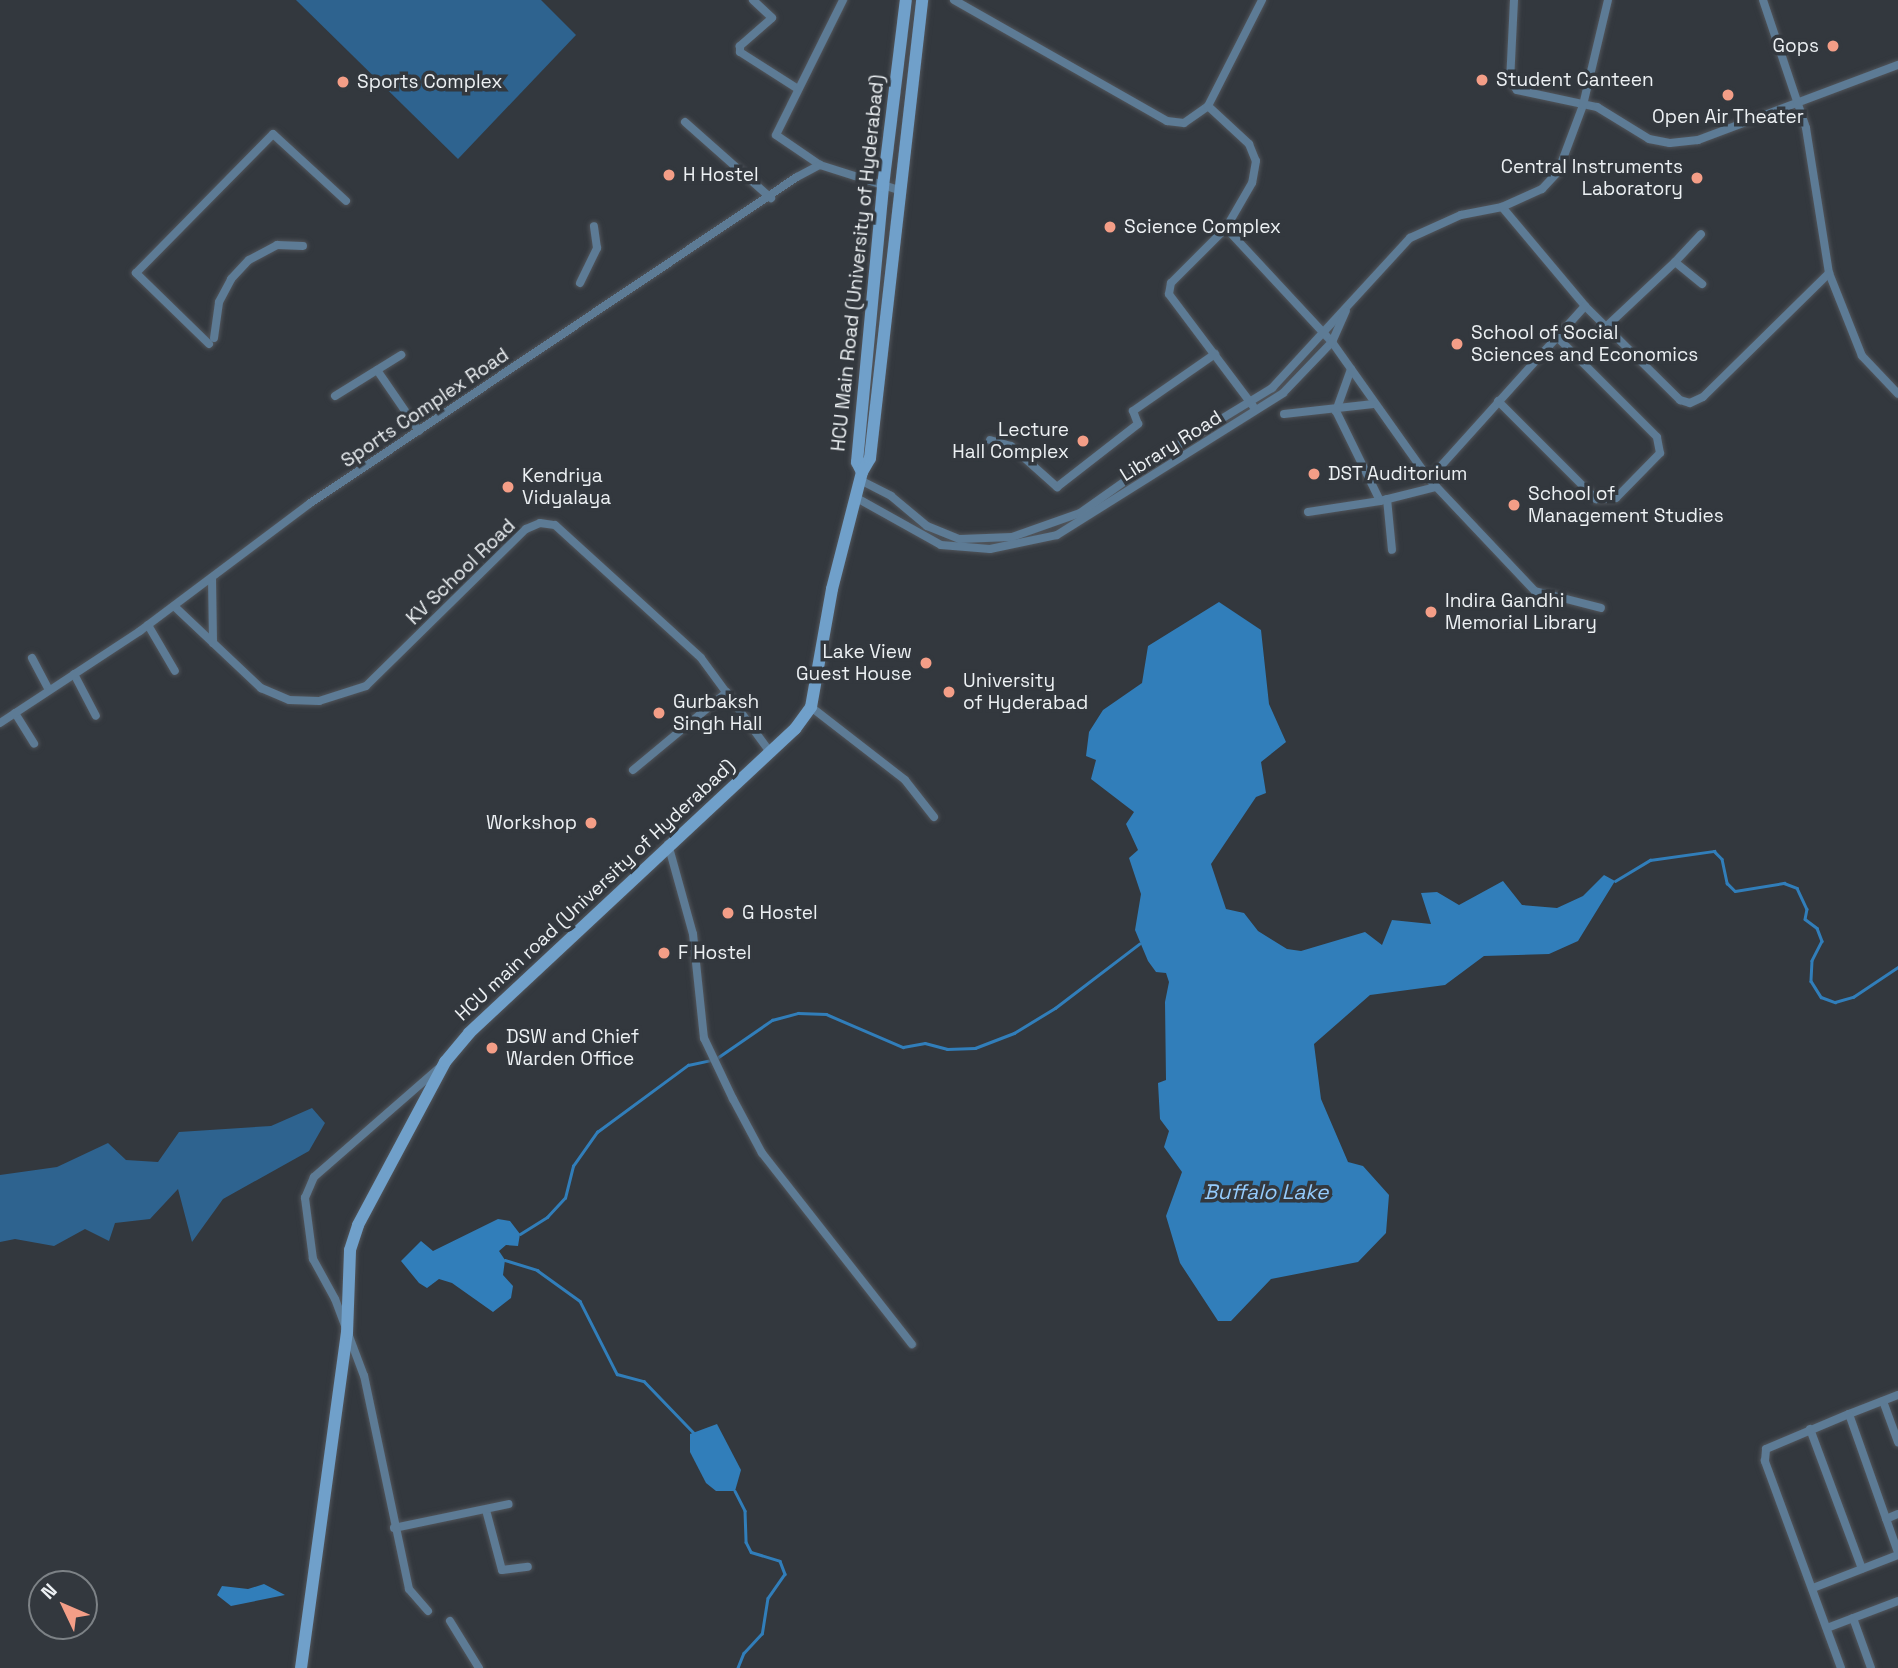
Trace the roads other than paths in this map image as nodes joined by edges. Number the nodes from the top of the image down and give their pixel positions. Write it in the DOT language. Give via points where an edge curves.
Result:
graph roads {
  1 [pos="753,0"];
  2 [pos="843,0"];
  3 [pos="906,0"];
  4 [pos="922,0"];
  5 [pos="954,0"];
  6 [pos="1262,0"];
  7 [pos="1514,0"];
  8 [pos="1608,0"];
  9 [pos="1763,0"];
  10 [pos="1898,65"];
  11 [pos="798,89"];
  12 [pos="1795,102"];
  13 [pos="1583,105"];
  14 [pos="1208,106"];
  15 [pos="685,122"];
  16 [pos="820,165"];
  17 [pos="883,186"];
  18 [pos="899,190"];
  19 [pos="771,198"];
  20 [pos="346,201"];
  21 [pos="1502,207"];
  22 [pos="594,226"];
  23 [pos="1226,228"];
  24 [pos="1701,234"];
  25 [pos="303,246"];
  26 [pos="1684,252"];
  27 [pos="1675,262"];
  28 [pos="1686,269"];
  29 [pos="1829,273"];
  30 [pos="580,283"];
  31 [pos="1702,284"];
  32 [pos="1349,305"];
  33 [pos="1586,306"];
  34 [pos="1608,325"];
  35 [pos="1322,332"];
  36 [pos="1558,338"];
  37 [pos="1332,342"];
  38 [pos="1215,354"];
  39 [pos="401,355"];
  40 [pos="1351,369"];
  41 [pos="377,370"];
  42 [pos="1898,394"];
  43 [pos="335,396"];
  44 [pos="1498,401"];
  45 [pos="1250,402"];
  46 [pos="1373,404"];
  47 [pos="1257,411"];
  48 [pos="1336,411"];
  49 [pos="1284,415"];
  50 [pos="419,431"];
  51 [pos="990,440"];
  52 [pos="861,476"];
  53 [pos="1429,479"];
  54 [pos="1436,487"];
  55 [pos="855,497"];
  56 [pos="1384,500"];
  57 [pos="1308,512"];
  58 [pos="1392,550"];
  59 [pos="212,578"];
  60 [pos="174,606"];
  61 [pos="1601,608"];
  62 [pos="148,625"];
  63 [pos="213,643"];
  64 [pos="32,658"];
  65 [pos="176,671"];
  66 [pos="74,674"];
  67 [pos="50,690"];
  68 [pos="727,692"];
  69 [pos="810,707"];
  70 [pos="15,713"];
  71 [pos="96,716"];
  72 [pos="0,723"];
  73 [pos="34,744"];
  74 [pos="770,752"];
  75 [pos="633,771"];
  76 [pos="934,817"];
  77 [pos="668,844"];
  78 [pos="445,1062"];
  79 [pos="347,1333"];
  80 [pos="912,1344"];
  81 [pos="1898,1395"];
  82 [pos="1883,1401"];
  83 [pos="1849,1414"];
  84 [pos="1811,1429"];
  85 [pos="1898,1442"];
  86 [pos="509,1504"];
  87 [pos="486,1510"];
  88 [pos="1898,1514"];
  89 [pos="1886,1519"];
  90 [pos="394,1528"];
  91 [pos="1898,1553"];
  92 [pos="528,1567"];
  93 [pos="1862,1569"];
  94 [pos="1813,1588"];
  95 [pos="1897,1605"];
  96 [pos="428,1611"];
  97 [pos="1853,1618"];
  98 [pos="450,1621"];
  99 [pos="1827,1628"];
  100 [pos="301,1668"];
  101 [pos="479,1668"];
  102 [pos="1841,1668"];
  103 [pos="1871,1668"];
  1 -- 11 [label="street" via="772,18 740,46 740,52"];
  2 -- 11 [label="street"];
  3 -- 17 [label="street, HCU Main Road (University of Hyderabad)"];
  4 -- 18 [label="street, HCU Main Road (University of Hyderabad)"];
  5 -- 14 [label="street" via="1167,121 1184,123"];
  6 -- 14 [label="street"];
  7 -- 13 [label="street" via="1510,81 1524,93"];
  8 -- 13 [label="street"];
  9 -- 12 [label="street"];
  10 -- 12 [label="street"];
  11 -- 16 [label="street" via="776,135"];
  12 -- 13 [label="street" via="1698,140 1671,143 1649,139 1597,107"];
  12 -- 29 [label="street" via="1806,128"];
  13 -- 21 [label="street" via="1558,172 1542,189"];
  14 -- 23 [label="street" via="1249,144 1256,161 1252,183"];
  15 -- 19 [label="street"];
  16 -- 17 [label="street"];
  16 -- 19 [label="street, Sports Complex Road"];
  17 -- 18 [label="street"];
  17 -- 52 [label="street, HCU Main Road (University of Hyderabad)" via="857,462"];
  18 -- 52 [label="street, HCU Main Road (University of Hyderabad)" via="870,458"];
  19 -- 50 [label="street, Sports Complex Road"];
  20 -- 25 [label="street" via="273,134 136,273 211,341 219,302 231,279 249,260 277,244"];
  21 -- 32 [label="street" via="1461,215 1410,238"];
  21 -- 33 [label="street"];
  22 -- 30 [label="street" via="597,248"];
  23 -- 35 [label="street"];
  23 -- 38 [label="street" via="1171,283 1169,294"];
  24 -- 26 [label="street"];
  26 -- 27 [label="street"];
  26 -- 28 [label="street"];
  27 -- 28 [label="street"];
  27 -- 34 [label="street"];
  28 -- 31 [label="street"];
  29 -- 34 [label="street" via="1703,397 1690,403 1680,400"];
  29 -- 42 [label="street" via="1862,356"];
  32 -- 35 [label="street"];
  32 -- 37 [label="street, Library Road"];
  33 -- 34 [label="street"];
  33 -- 36 [label="street"];
  35 -- 37 [label="street"];
  35 -- 45 [label="street" via="1284,377"];
  36 -- 44 [label="street"];
  36 -- 44 [label="street" via="1657,438 1660,453 1616,498 1596,499"];
  37 -- 40 [label="street"];
  37 -- 47 [label="street, Library Road" via="1283,393"];
  38 -- 45 [label="street"];
  38 -- 51 [label="street" via="1133,411 1138,424 1057,486 1011,446"];
  39 -- 41 [label="street"];
  40 -- 46 [label="street"];
  40 -- 48 [label="street"];
  41 -- 43 [label="street"];
  41 -- 50 [label="street"];
  44 -- 53 [label="street"];
  45 -- 47 [label="street"];
  45 -- 52 [label="street" via="1173,448 1080,513 1012,537 979,540 947,535"];
  46 -- 48 [label="street"];
  46 -- 53 [label="street"];
  47 -- 55 [label="street, Library Road" via="1088,519 1057,535 1016,547 941,545"];
  48 -- 49 [label="street"];
  48 -- 56 [label="street"];
  50 -- 59 [label="street, Sports Complex Road" via="309,504"];
  52 -- 55 [label="street, HCU main road (University of Hyderabad)"];
  53 -- 54 [label="street"];
  54 -- 56 [label="street"];
  54 -- 61 [label="street" via="1535,591"];
  55 -- 69 [label="street, HCU main road (University of Hyderabad)"];
  56 -- 57 [label="street"];
  56 -- 58 [label="street"];
  59 -- 60 [label="street, Sports Complex Road"];
  59 -- 63 [label="street"];
  60 -- 62 [label="street, Sports Complex Road"];
  60 -- 63 [label="street, KV School Road"];
  62 -- 65 [label="street"];
  62 -- 66 [label="street, Sports Complex Road"];
  63 -- 68 [label="street, KV School Road" via="250,679 281,697 304,703 357,691 526,529 540,523 555,525 607,577 676,632"];
  64 -- 67 [label="street"];
  66 -- 67 [label="street, Sports Complex Road"];
  66 -- 71 [label="street"];
  67 -- 70 [label="street, Sports Complex Road"];
  68 -- 74 [label="street, KV School Road"];
  68 -- 75 [label="street"];
  69 -- 74 [label="street, HCU main road (University of Hyderabad)"];
  69 -- 76 [label="street" via="905,780"];
  70 -- 72 [label="street, Sports Complex Road"];
  70 -- 73 [label="street"];
  74 -- 77 [label="street, HCU main road (University of Hyderabad)"];
  77 -- 78 [label="street, HCU main road (University of Hyderabad)" via="479,1023"];
  77 -- 80 [label="street" via="693,934 704,1038 733,1099 761,1153"];
  78 -- 79 [label="street, HCU main road (University of Hyderabad)" via="358,1225 349,1263"];
  78 -- 79 [label="street" via="314,1177 305,1198 313,1259"];
  79 -- 90 [label="street" via="364,1376"];
  79 -- 100 [label="street, HCU main road (University of Hyderabad)"];
  81 -- 82 [label="street"];
  82 -- 83 [label="street"];
  82 -- 85 [label="street"];
  83 -- 84 [label="street"];
  83 -- 89 [label="street"];
  84 -- 93 [label="street"];
  84 -- 94 [label="street" via="1766,1448 1765,1461"];
  86 -- 87 [label="street"];
  87 -- 90 [label="street"];
  87 -- 92 [label="street" via="502,1570"];
  88 -- 89 [label="street"];
  89 -- 91 [label="street"];
  90 -- 96 [label="street" via="409,1589"];
  91 -- 93 [label="street"];
  93 -- 94 [label="street"];
  94 -- 99 [label="street"];
  95 -- 97 [label="street"];
  97 -- 99 [label="street"];
  97 -- 103 [label="street"];
  98 -- 101 [label="street"];
  99 -- 102 [label="street"];
}
